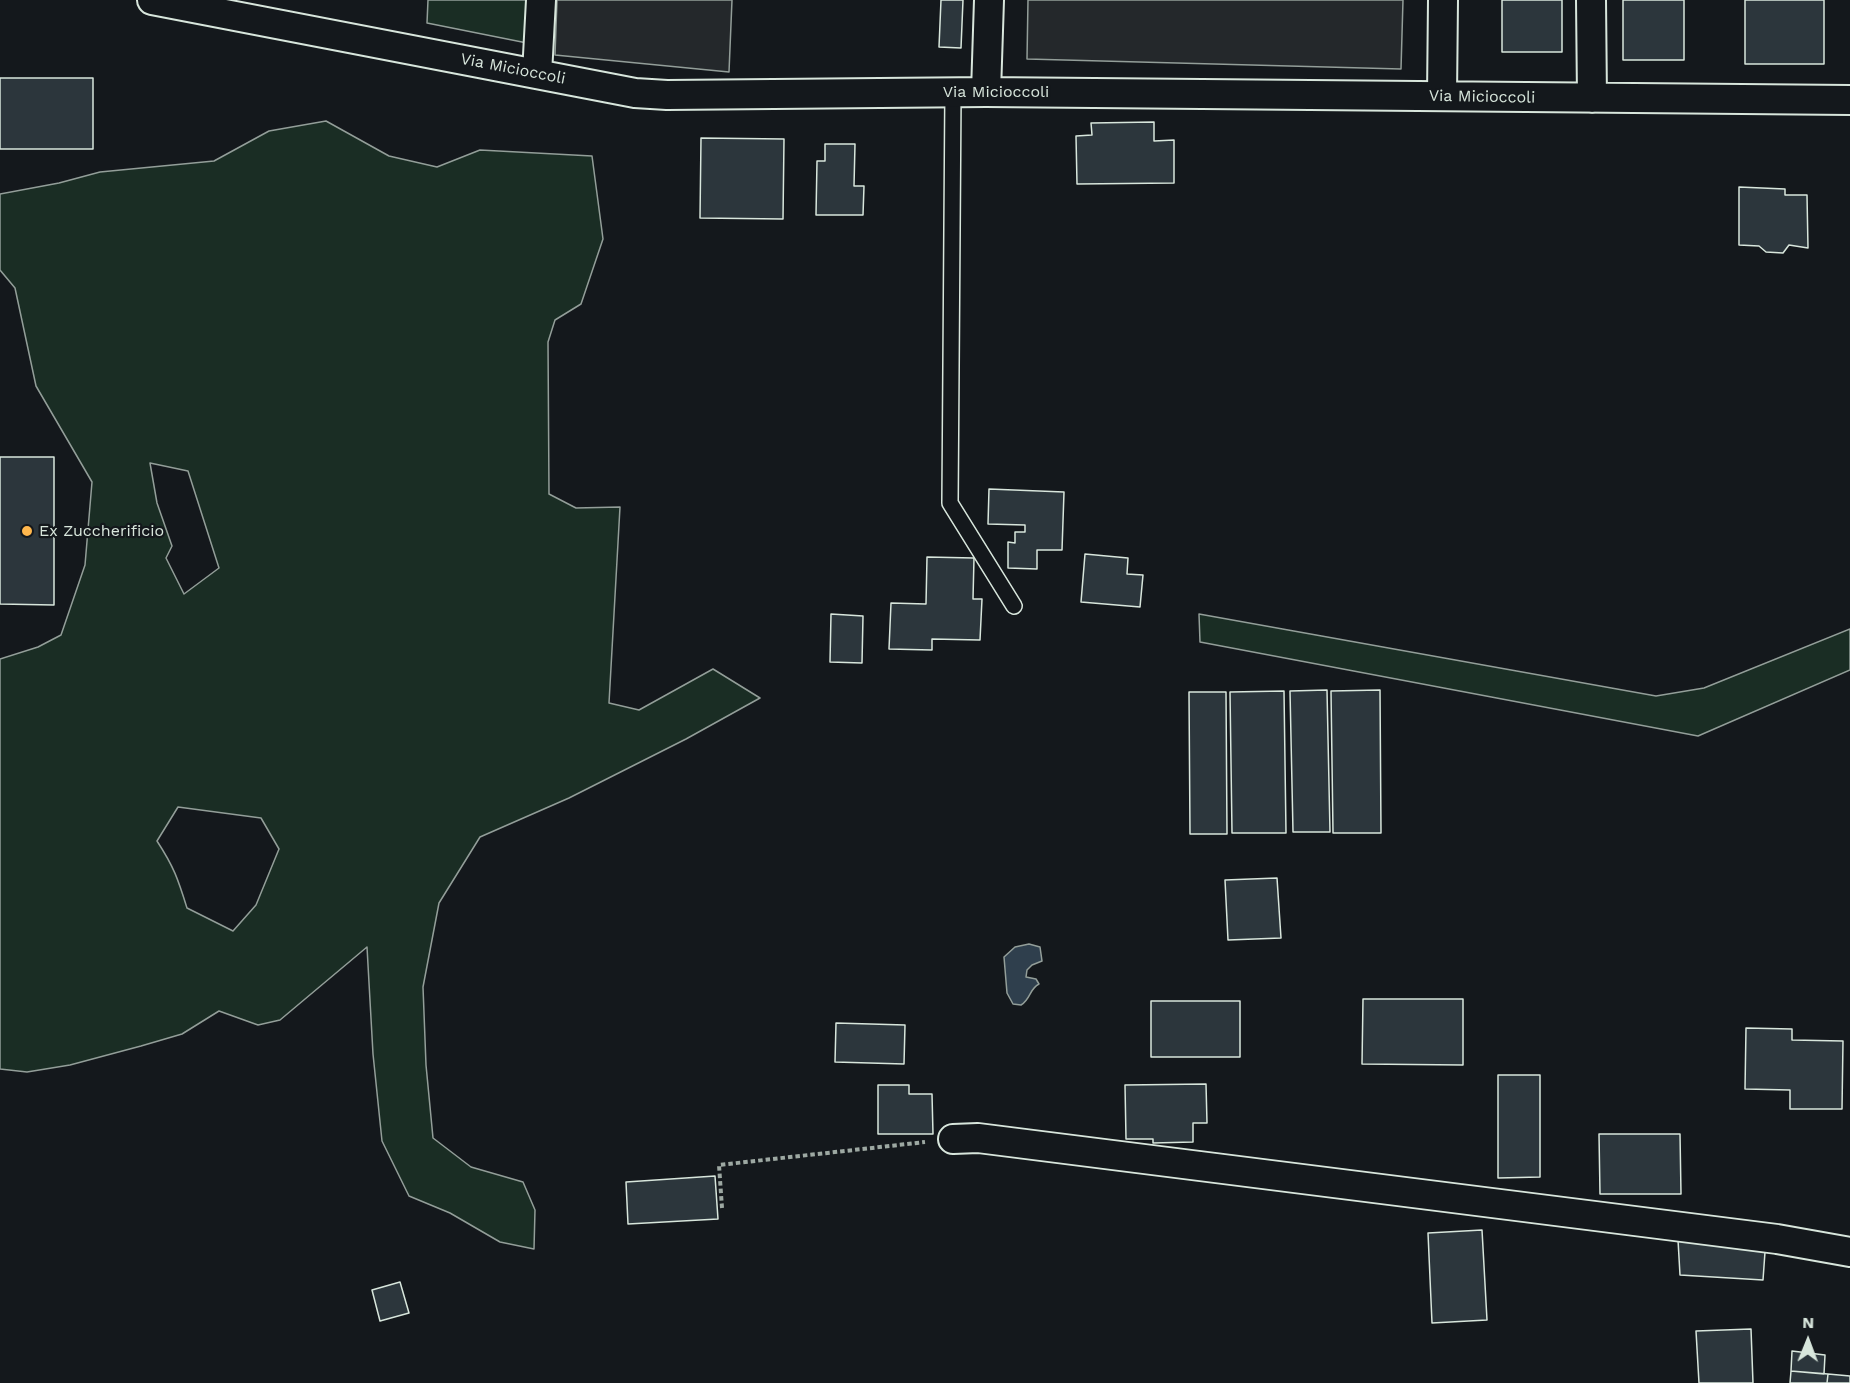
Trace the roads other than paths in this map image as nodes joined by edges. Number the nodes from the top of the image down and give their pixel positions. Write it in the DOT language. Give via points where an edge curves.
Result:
graph roads {
  1 [pos="152,0"];
  2 [pos="541,0"];
  3 [pos="989,0"];
  4 [pos="1443,0"];
  5 [pos="1591,0"];
  6 [pos="537,74"];
  7 [pos="953,92"];
  8 [pos="986,92"];
  9 [pos="1442,96"];
  10 [pos="1592,98"];
  11 [pos="1850,100"];
  12 [pos="1014,606"];
  13 [pos="952,1139"];
  14 [pos="1850,1252"];
  1 -- 6 [label="street, Via Micioccoli"];
  2 -- 6 [label="street"];
  3 -- 8 [label="street"];
  4 -- 9 [label="street"];
  5 -- 10 [label="street"];
  6 -- 7 [label="street, Via Micioccoli" via="635,93 667,95"];
  7 -- 8 [label="street, Via Micioccoli"];
  7 -- 12 [label="lane" via="950,503"];
  8 -- 9 [label="street, Via Micioccoli"];
  9 -- 10 [label="street, Via Micioccoli"];
  10 -- 11 [label="street, Via Micioccoli"];
  13 -- 14 [label="street" via="978,1138 1414,1192"];
}
